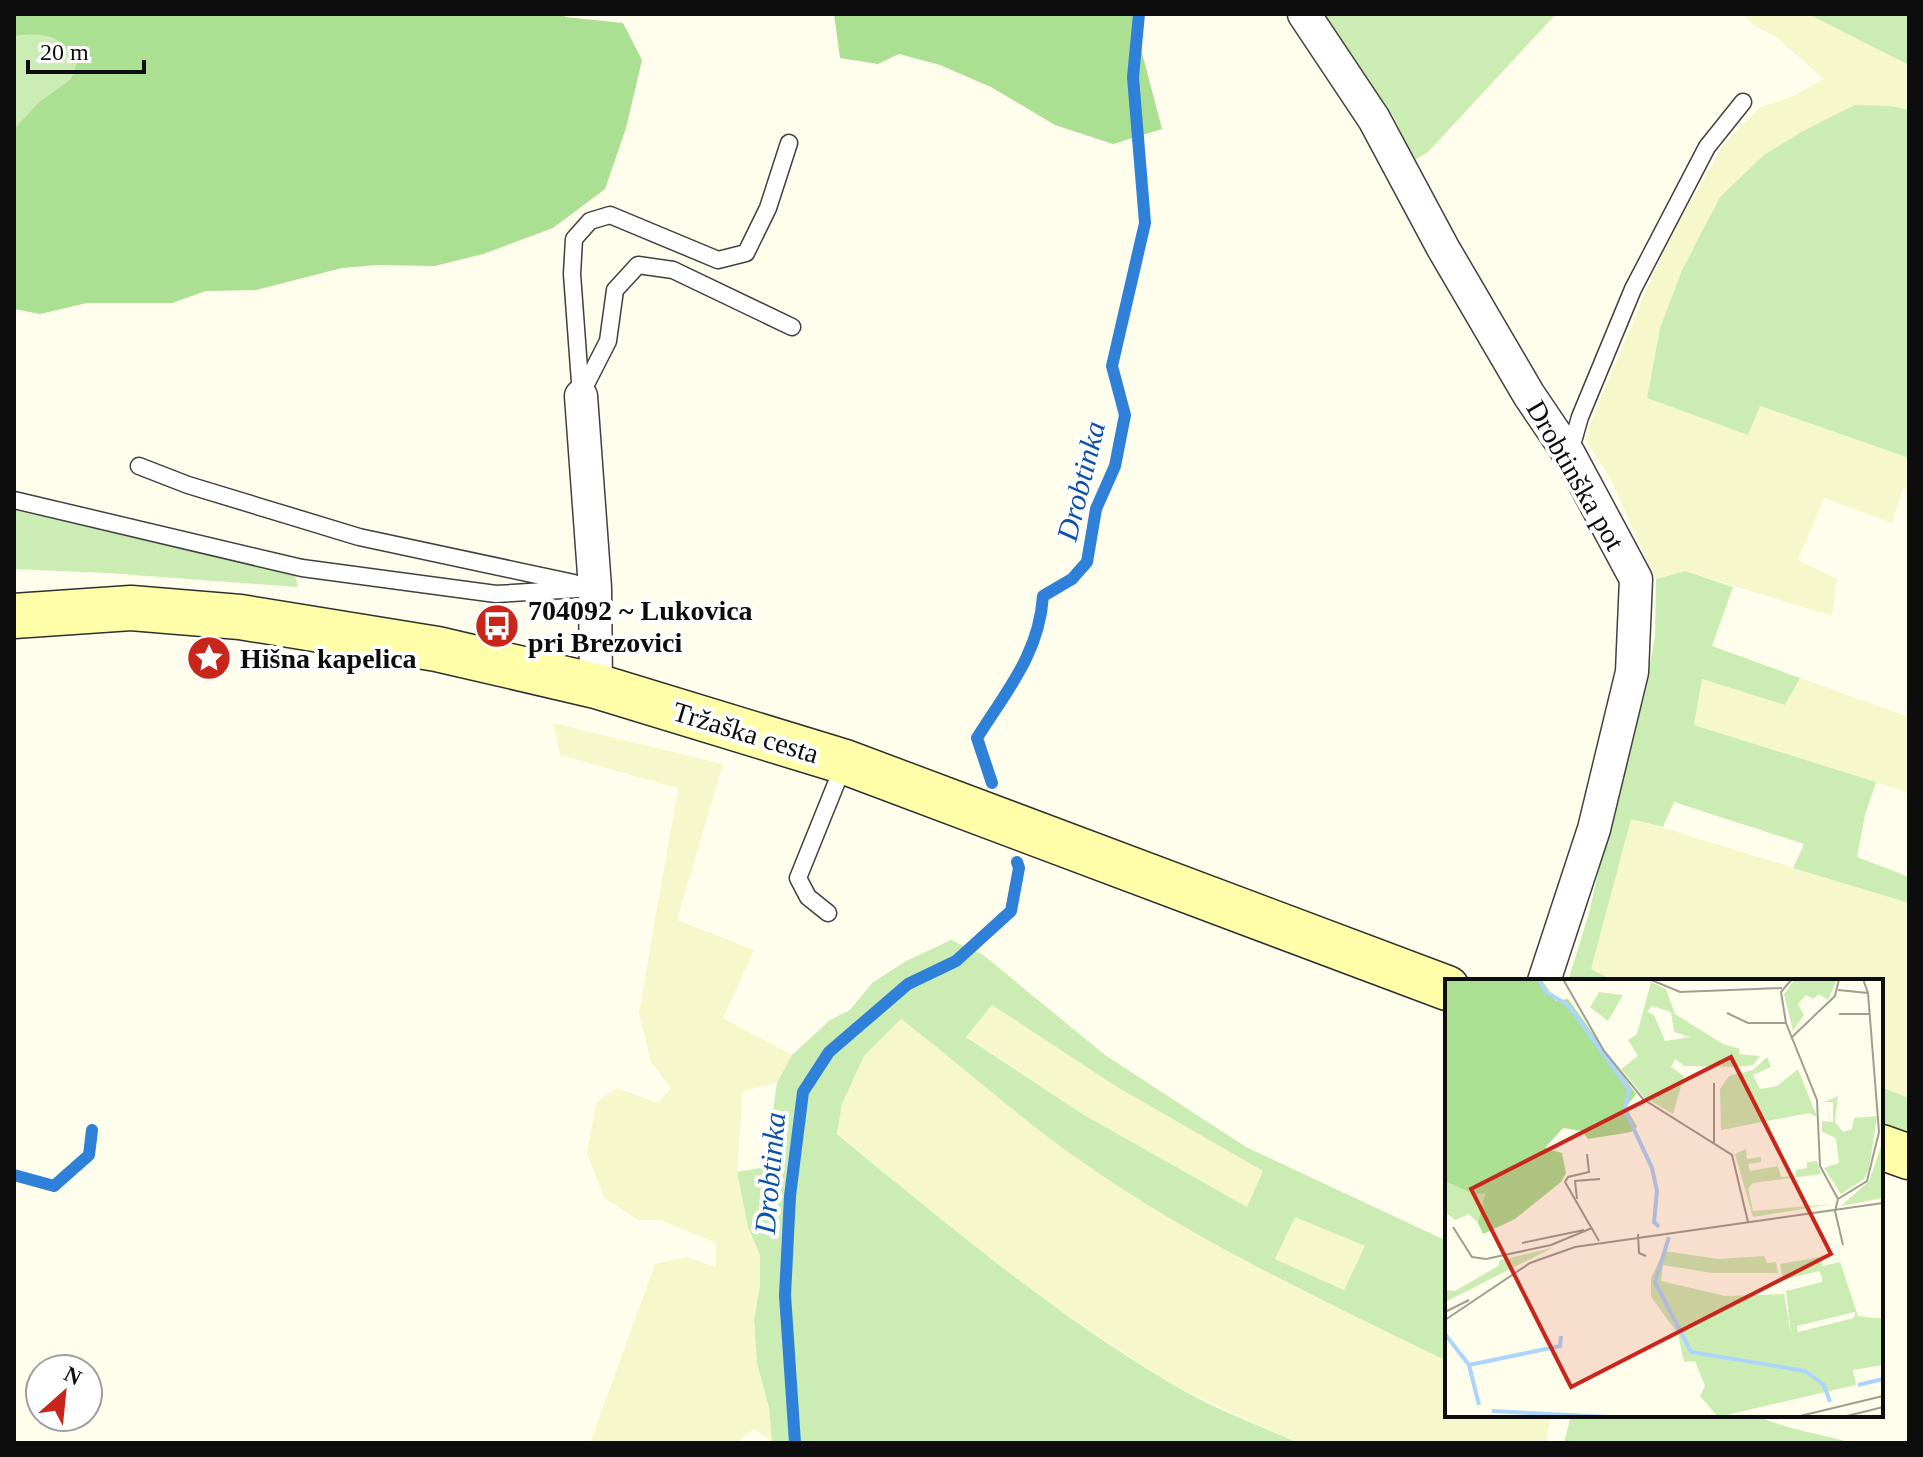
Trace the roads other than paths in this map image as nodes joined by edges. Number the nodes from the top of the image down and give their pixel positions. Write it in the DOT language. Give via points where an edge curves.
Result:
graph roads {
  1 [pos="1304,14"];
  2 [pos="1743,102"];
  3 [pos="789,143"];
  4 [pos="792,327"];
  5 [pos="581,396"];
  6 [pos="1569,454"];
  7 [pos="139,466"];
  8 [pos="14,500"];
  9 [pos="595,588"];
  10 [pos="14,616"];
  11 [pos="596,686"];
  12 [pos="845,762"];
  13 [pos="828,913"];
  14 [pos="1545,979"];
  15 [pos="1445,987"];
  16 [pos="1883,1148"];
  17 [pos="1909,1157"];
  1 -- 6 [label="street, Drobtinška pot" via="1374,119 1443,248"];
  2 -- 6 [label="lane" via="1707,147 1633,289"];
  3 -- 5 [label="lane" via="768,208 746,253 718,260 610,215 590,221 574,239"];
  4 -- 5 [label="lane" via="673,270 638,265 615,290 608,341"];
  5 -- 9 [label="street"];
  6 -- 14 [label="street, Drobtinška pot" via="1636,579 1632,672 1594,829"];
  7 -- 9 [label="lane" via="359,537"];
  8 -- 9 [label="lane" via="302,568 496,594"];
  9 -- 11 [label="street"];
  10 -- 11 [label="main road, Tržaška cesta" via="131,608 240,617 437,649"];
  11 -- 12 [label="main road, Tržaška cesta"];
  12 -- 13 [label="lane" via="798,878 808,897"];
  12 -- 15 [label="main road, Tržaška cesta"];
  16 -- 17 [label="main road"];
}
